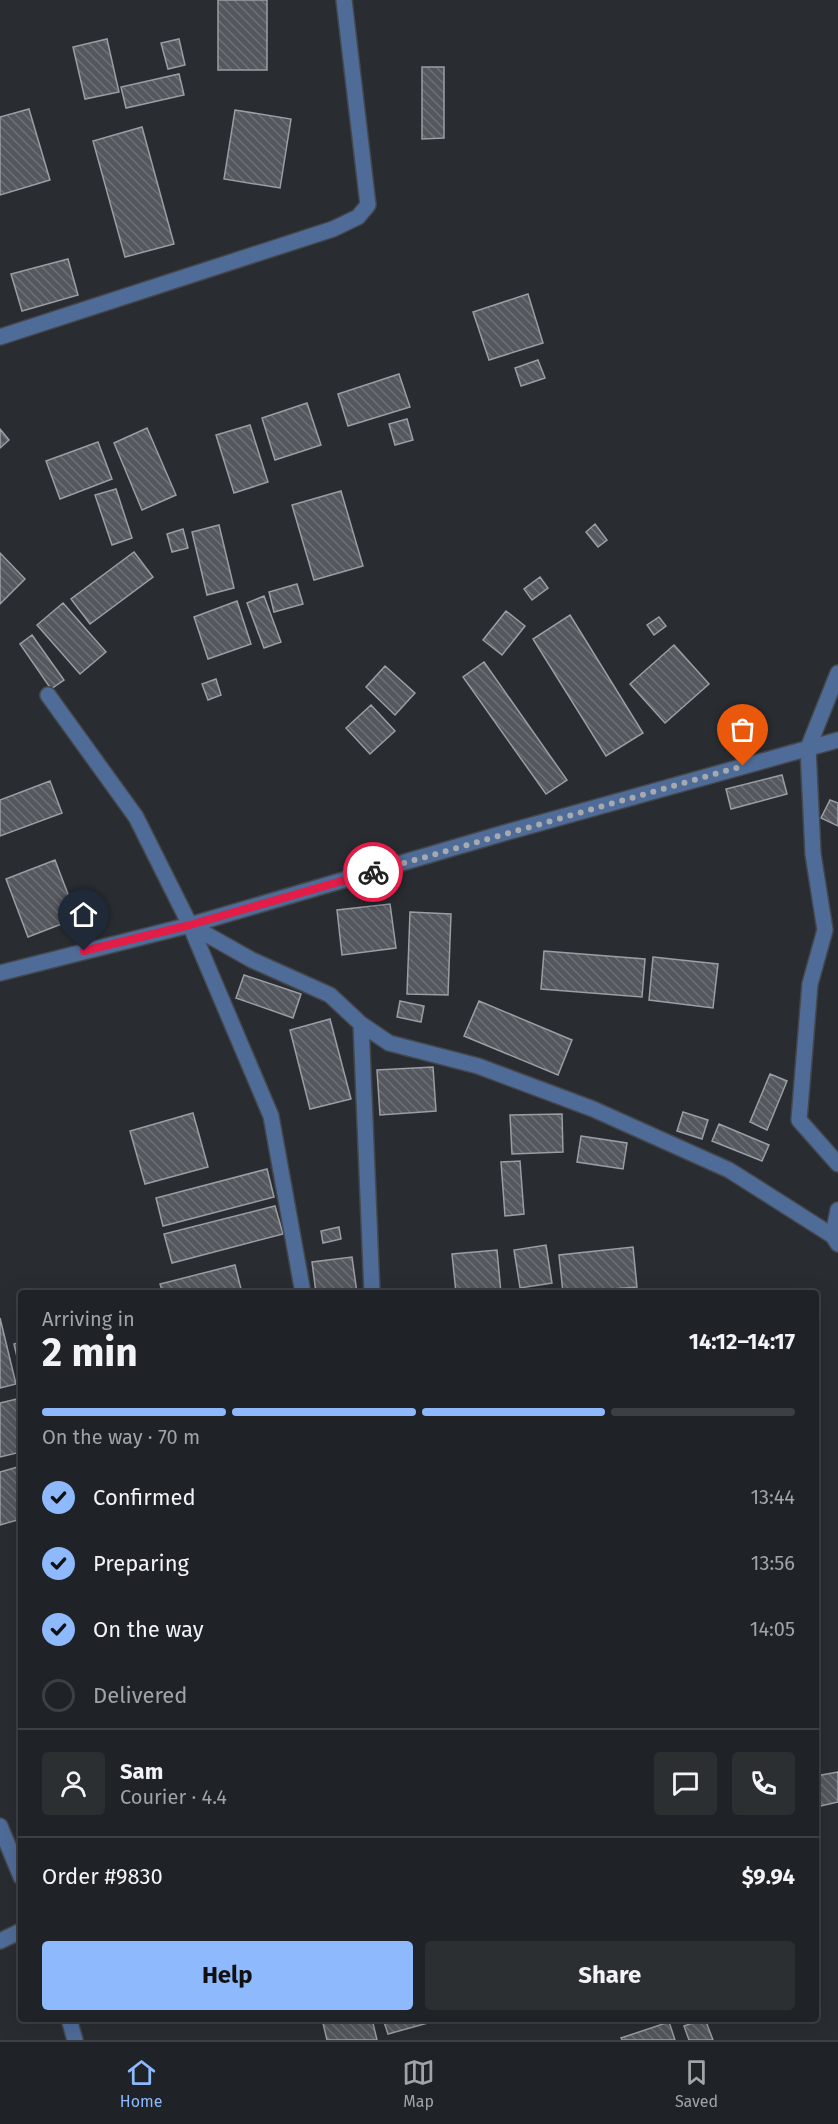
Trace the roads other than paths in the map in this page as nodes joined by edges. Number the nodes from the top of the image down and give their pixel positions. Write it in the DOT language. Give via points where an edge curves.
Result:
graph roads {
  1 [pos="344,0"];
  2 [pos="0,337"];
  3 [pos="838,673"];
  4 [pos="48,695"];
  5 [pos="838,740"];
  6 [pos="808,748"];
  7 [pos="190,925"];
  8 [pos="0,973"];
  9 [pos="360,1024"];
  10 [pos="838,1164"];
  11 [pos="838,1210"];
  12 [pos="835,1240"];
  13 [pos="302,1290"];
  14 [pos="372,1290"];
  15 [pos="0,1826"];
  16 [pos="18,1870"];
  17 [pos="18,1932"];
  18 [pos="0,1941"];
  19 [pos="70,2022"];
  20 [pos="75,2040"];
  1 -- 2 [label="street" via="368,205 358,218"];
  3 -- 6 [label="street"];
  4 -- 7 [label="street" via="136,817"];
  5 -- 6 [label="street"];
  6 -- 7 [label="street"];
  6 -- 10 [label="street" via="813,854 825,930 810,984 799,1120"];
  7 -- 8 [label="street"];
  7 -- 9 [label="street" via="252,960 330,995"];
  7 -- 13 [label="street" via="271,1116"];
  9 -- 12 [label="street" via="389,1043 478,1066 593,1109 729,1170"];
  9 -- 14 [label="street"];
  11 -- 12 [label="street"];
  15 -- 16 [label="street"];
  17 -- 18 [label="street"];
  19 -- 20 [label="street"];
}
